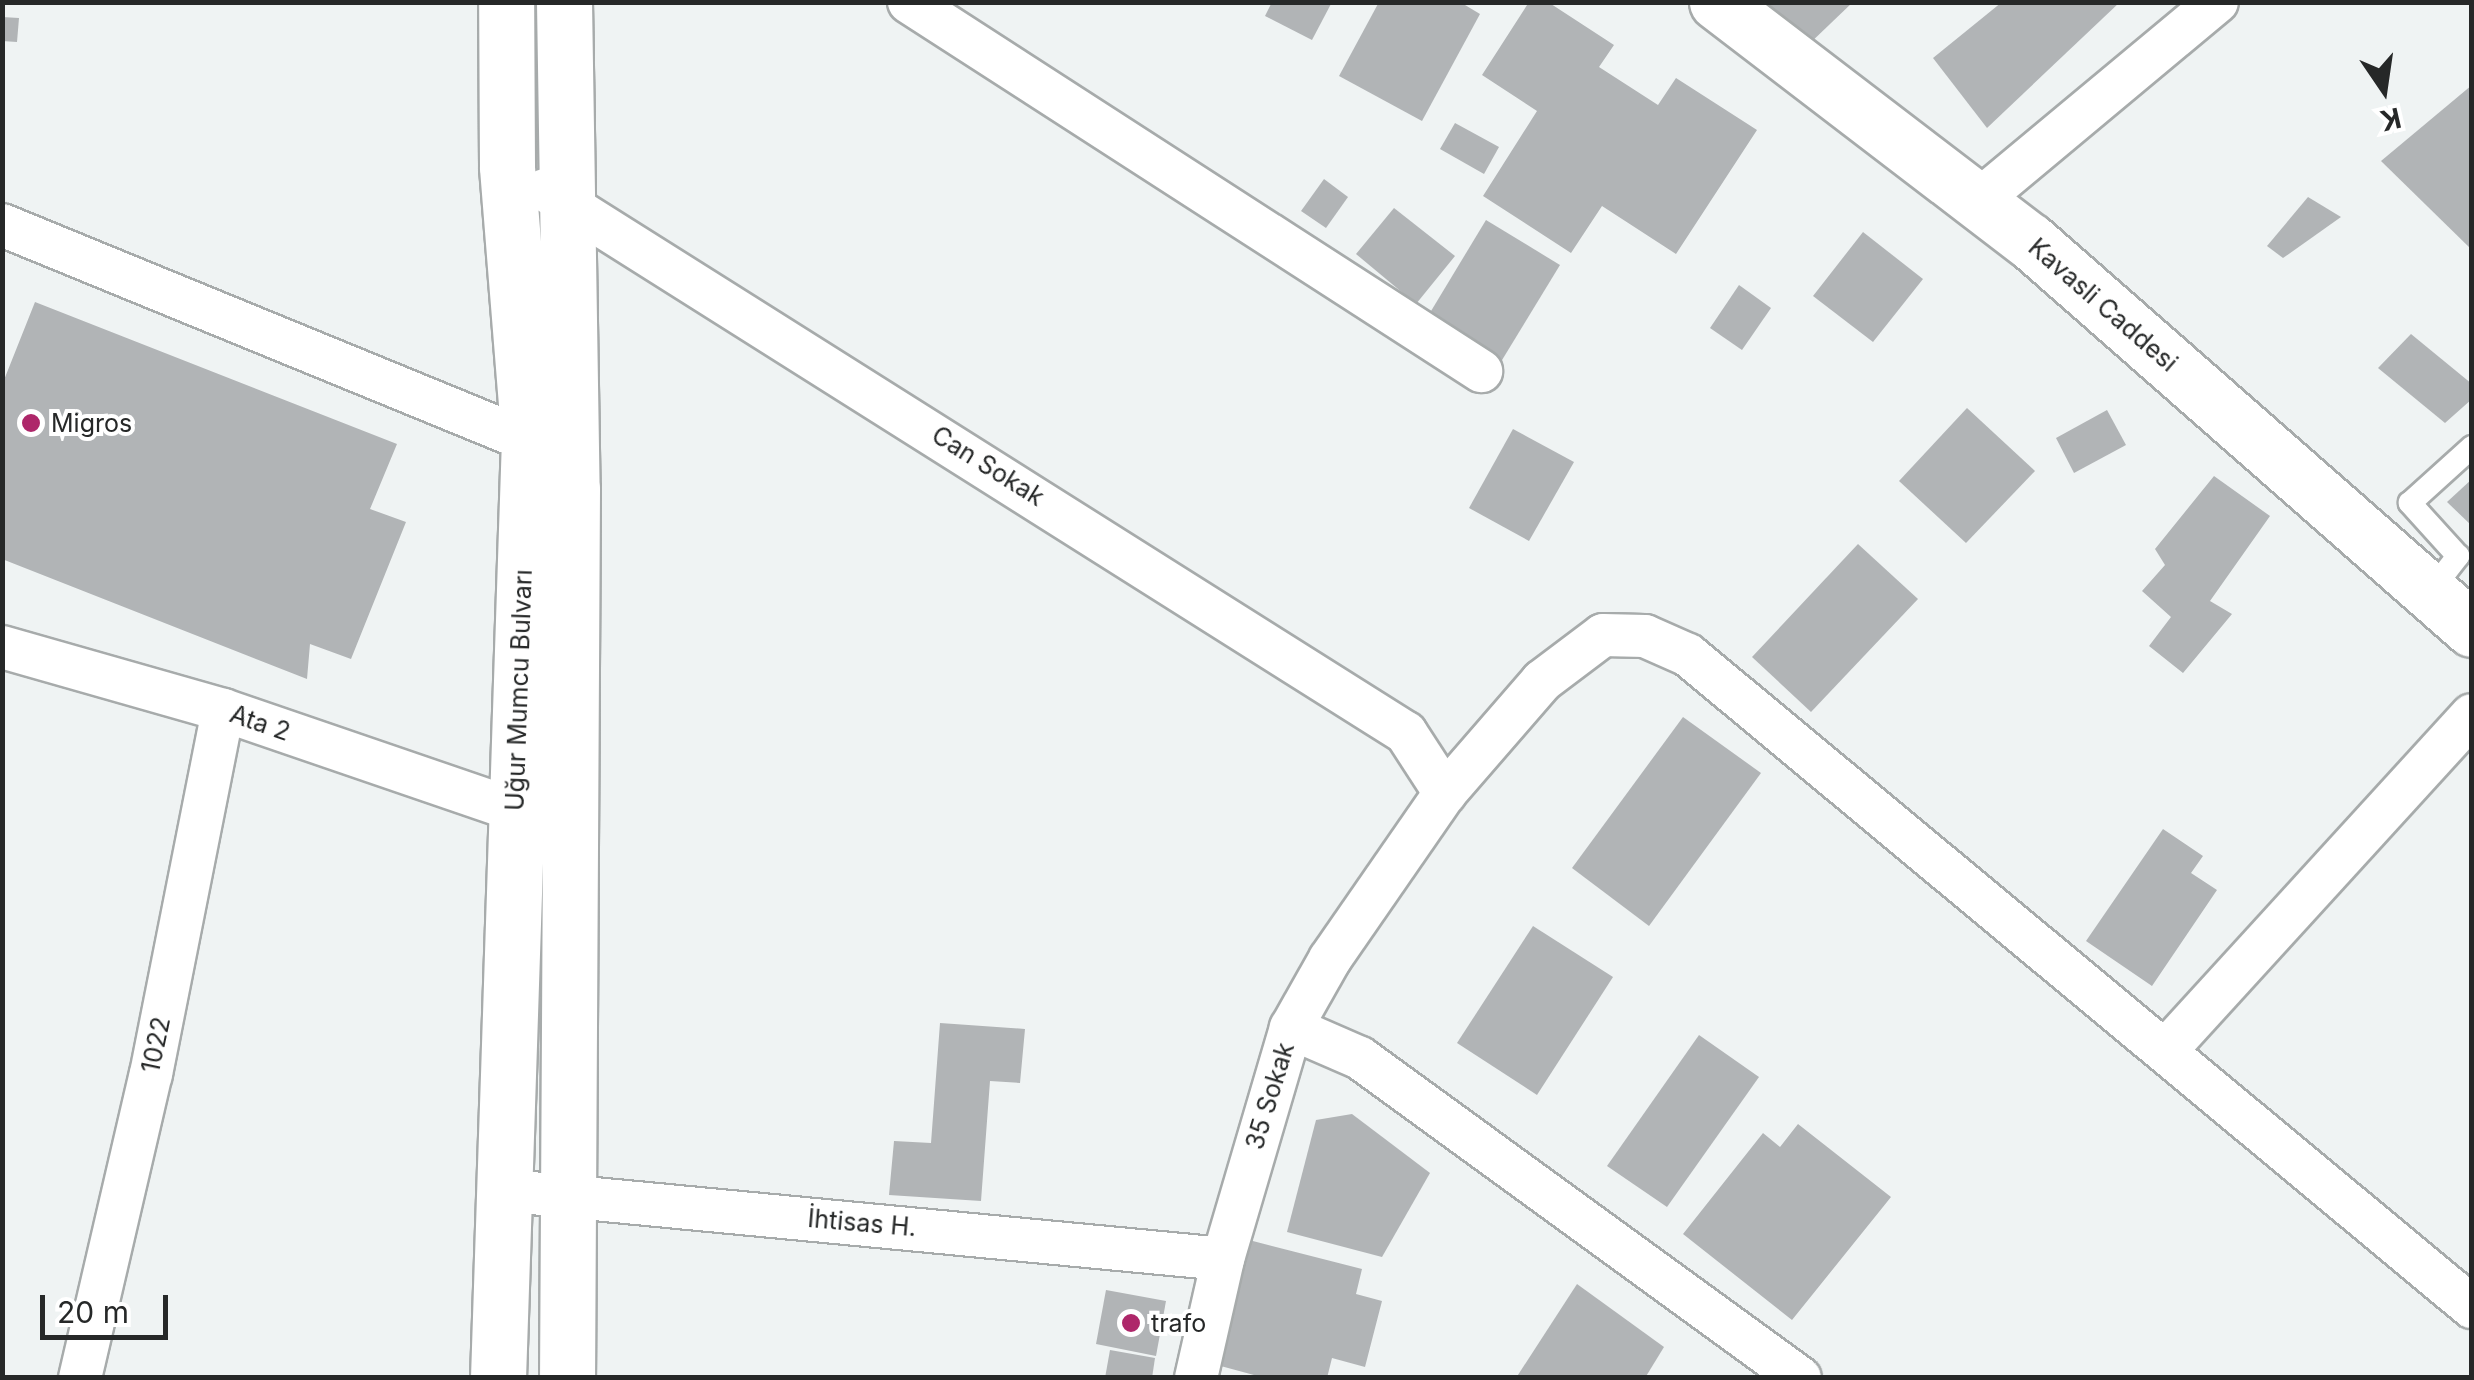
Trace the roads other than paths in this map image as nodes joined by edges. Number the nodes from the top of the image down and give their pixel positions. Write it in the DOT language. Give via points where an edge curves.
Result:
graph roads {
  1 [pos="506,2"];
  2 [pos="564,2"];
  3 [pos="909,2"];
  4 [pos="2217,2"];
  5 [pos="1738,8"];
  6 [pos="506,166"];
  7 [pos="1978,201"];
  8 [pos="566,203"];
  9 [pos="2,225"];
  10 [pos="1481,371"];
  11 [pos="529,441"];
  12 [pos="2472,447"];
  13 [pos="2430,592"];
  14 [pos="2472,628"];
  15 [pos="2,648"];
  16 [pos="224,710"];
  17 [pos="2472,715"];
  18 [pos="1444,793"];
  19 [pos="515,810"];
  20 [pos="1291,1028"];
  21 [pos="2168,1048"];
  22 [pos="500,1190"];
  23 [pos="564,1196"];
  24 [pos="1223,1260"];
  25 [pos="2472,1307"];
  26 [pos="80,1378"];
  27 [pos="498,1378"];
  28 [pos="567,1378"];
  29 [pos="1196,1378"];
  30 [pos="1800,1378"];
  1 -- 6 [label="street, Uğur Mumcu Bulvarı"];
  2 -- 8 [label="street, Uğur Mumcu Bulvarı"];
  3 -- 10 [label="street"];
  4 -- 7 [label="street"];
  5 -- 7 [label="street, Kavasli Caddesi"];
  6 -- 8 [label="street, Can Sokak"];
  6 -- 11 [label="street, Uğur Mumcu Bulvarı"];
  7 -- 13 [label="street, Kavasli Caddesi"];
  8 -- 18 [label="street, Can Sokak" via="1406,734"];
  8 -- 23 [label="street, Uğur Mumcu Bulvarı" via="572,830"];
  9 -- 11 [label="street"];
  11 -- 19 [label="street, Uğur Mumcu Bulvarı"];
  12 -- 13 [label="lane" via="2410,503 2458,556"];
  13 -- 14 [label="street, Kavasli Caddesi"];
  15 -- 16 [label="street, Ata 2"];
  16 -- 19 [label="street, Ata 2"];
  16 -- 26 [label="street, 1022"];
  17 -- 21 [label="street"];
  18 -- 20 [label="street, 35 Sokak"];
  18 -- 21 [label="street, 35 Sokak" via="1542,681 1603,635 1645,636 1688,655"];
  19 -- 22 [label="street, Uğur Mumcu Bulvarı"];
  20 -- 24 [label="street, 35 Sokak"];
  20 -- 30 [label="street" via="1360,1058"];
  21 -- 25 [label="street, 35 Sokak"];
  22 -- 23 [label="street, İhtisas H."];
  22 -- 27 [label="street, Uğur Mumcu Bulvarı"];
  23 -- 24 [label="street, İhtisas H."];
  23 -- 28 [label="street, Uğur Mumcu Bulvarı"];
  24 -- 29 [label="street, 35 Sokak"];
}
